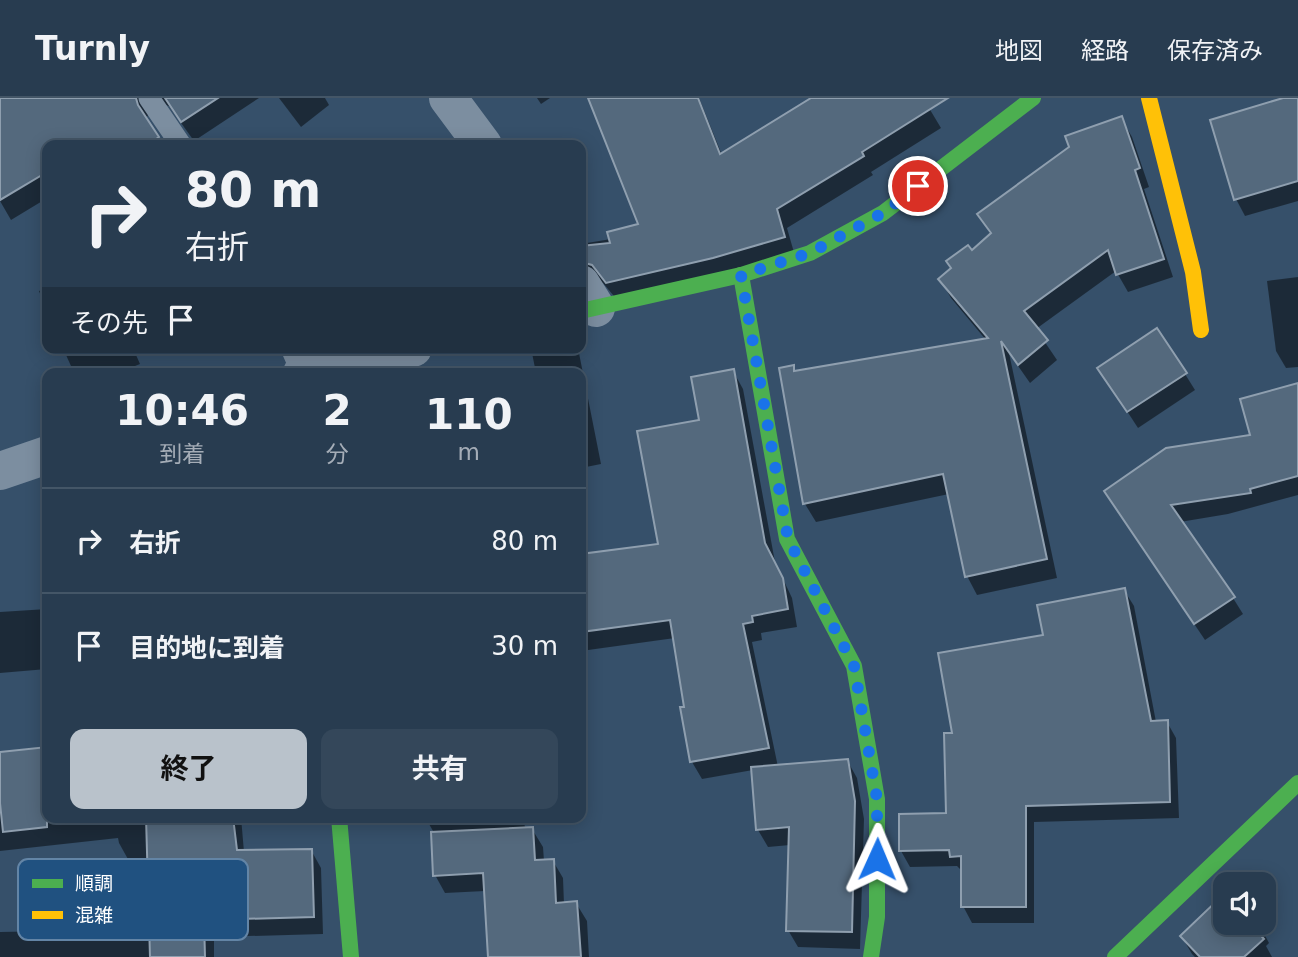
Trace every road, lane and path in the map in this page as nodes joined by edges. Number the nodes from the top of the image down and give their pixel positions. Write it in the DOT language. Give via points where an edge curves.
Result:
graph roads {
  1 [pos="149,98"];
  2 [pos="449,98"];
  3 [pos="1033,98"];
  4 [pos="1149,98"];
  5 [pos="178,140"];
  6 [pos="479,140"];
  7 [pos="741,275"];
  8 [pos="586,301"];
  9 [pos="1201,330"];
  10 [pos="386,354"];
  11 [pos="324,368"];
  12 [pos="42,457"];
  13 [pos="0,471"];
  14 [pos="1298,783"];
  15 [pos="340,823"];
  16 [pos="351,957"];
  17 [pos="871,957"];
  18 [pos="1115,957"];
  1 -- 5 [label="lane"];
  2 -- 6 [label="street"];
  3 -- 7 [label="street" via="883,213 810,253"];
  4 -- 9 [label="street" via="1193,272"];
  7 -- 8 [label="street"];
  7 -- 17 [label="street" via="788,539 854,666 877,799 877,917"];
  10 -- 11 [label="street"];
  12 -- 13 [label="street"];
  14 -- 18 [label="street"];
  15 -- 16 [label="street"];
}
